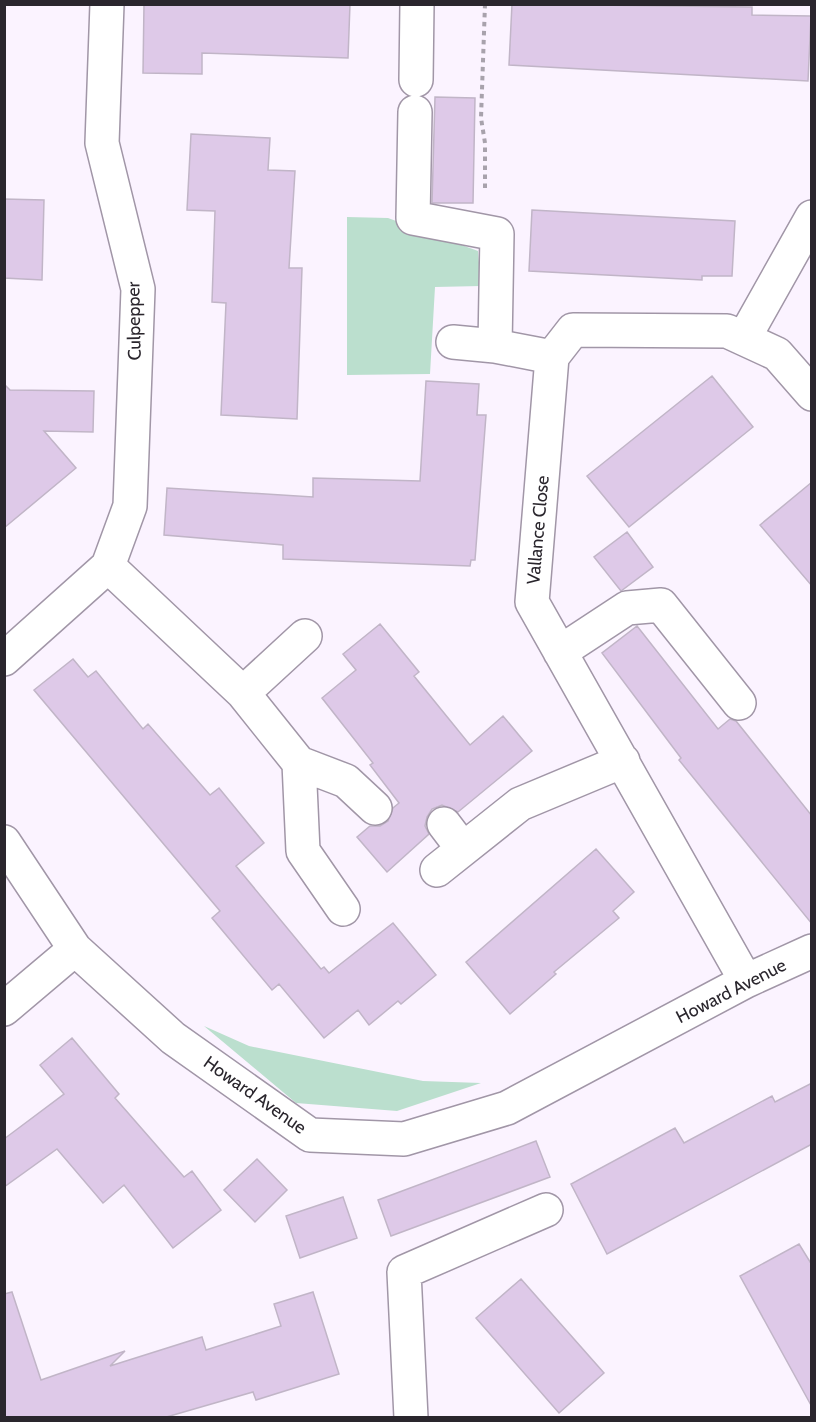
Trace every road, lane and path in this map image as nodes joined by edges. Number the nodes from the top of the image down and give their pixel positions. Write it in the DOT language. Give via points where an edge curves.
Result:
graph roads {
  1 [pos="106,4"];
  2 [pos="417,4"];
  3 [pos="485,4"];
  4 [pos="812,217"];
  5 [pos="497,234"];
  6 [pos="744,339"];
  7 [pos="453,342"];
  8 [pos="495,346"];
  9 [pos="552,357"];
  10 [pos="812,394"];
  11 [pos="108,566"];
  12 [pos="305,636"];
  13 [pos="561,652"];
  14 [pos="4,658"];
  15 [pos="243,693"];
  16 [pos="739,703"];
  17 [pos="623,761"];
  18 [pos="299,763"];
  19 [pos="375,808"];
  20 [pos="4,842"];
  21 [pos="437,870"];
  22 [pos="344,909"];
  23 [pos="75,949"];
  24 [pos="812,951"];
  25 [pos="746,981"];
  26 [pos="4,1009"];
  27 [pos="546,1210"];
  28 [pos="411,1418"];
  1 -- 11 [label="street, Culpepper" via="102,142 138,289 130,506"];
  2 -- 5 [label="street" via="413,218"];
  3 -- 5 [label="path" via="481,118 485,208"];
  4 -- 6 [label="street"];
  5 -- 8 [label="street"];
  6 -- 9 [label="street" via="727,331 573,330"];
  6 -- 10 [label="street" via="777,354"];
  7 -- 8 [label="street"];
  8 -- 9 [label="street"];
  9 -- 13 [label="street, Vallance Close" via="532,602"];
  11 -- 14 [label="street, Culpepper"];
  11 -- 15 [label="street"];
  12 -- 15 [label="street"];
  13 -- 16 [label="street" via="627,608 661,605"];
  13 -- 17 [label="street, Vallance Close"];
  15 -- 18 [label="street"];
  17 -- 21 [label="street" via="520,804 454,837"];
  17 -- 25 [label="street, Vallance Close"];
  18 -- 19 [label="street" via="346,781"];
  18 -- 22 [label="street" via="303,851"];
  20 -- 23 [label="street, Howard Avenue"];
  23 -- 25 [label="street, Howard Avenue" via="173,1038 310,1135 404,1139 507,1108"];
  23 -- 26 [label="street"];
  24 -- 25 [label="street, Howard Avenue"];
  27 -- 28 [label="street" via="404,1272"];
}
